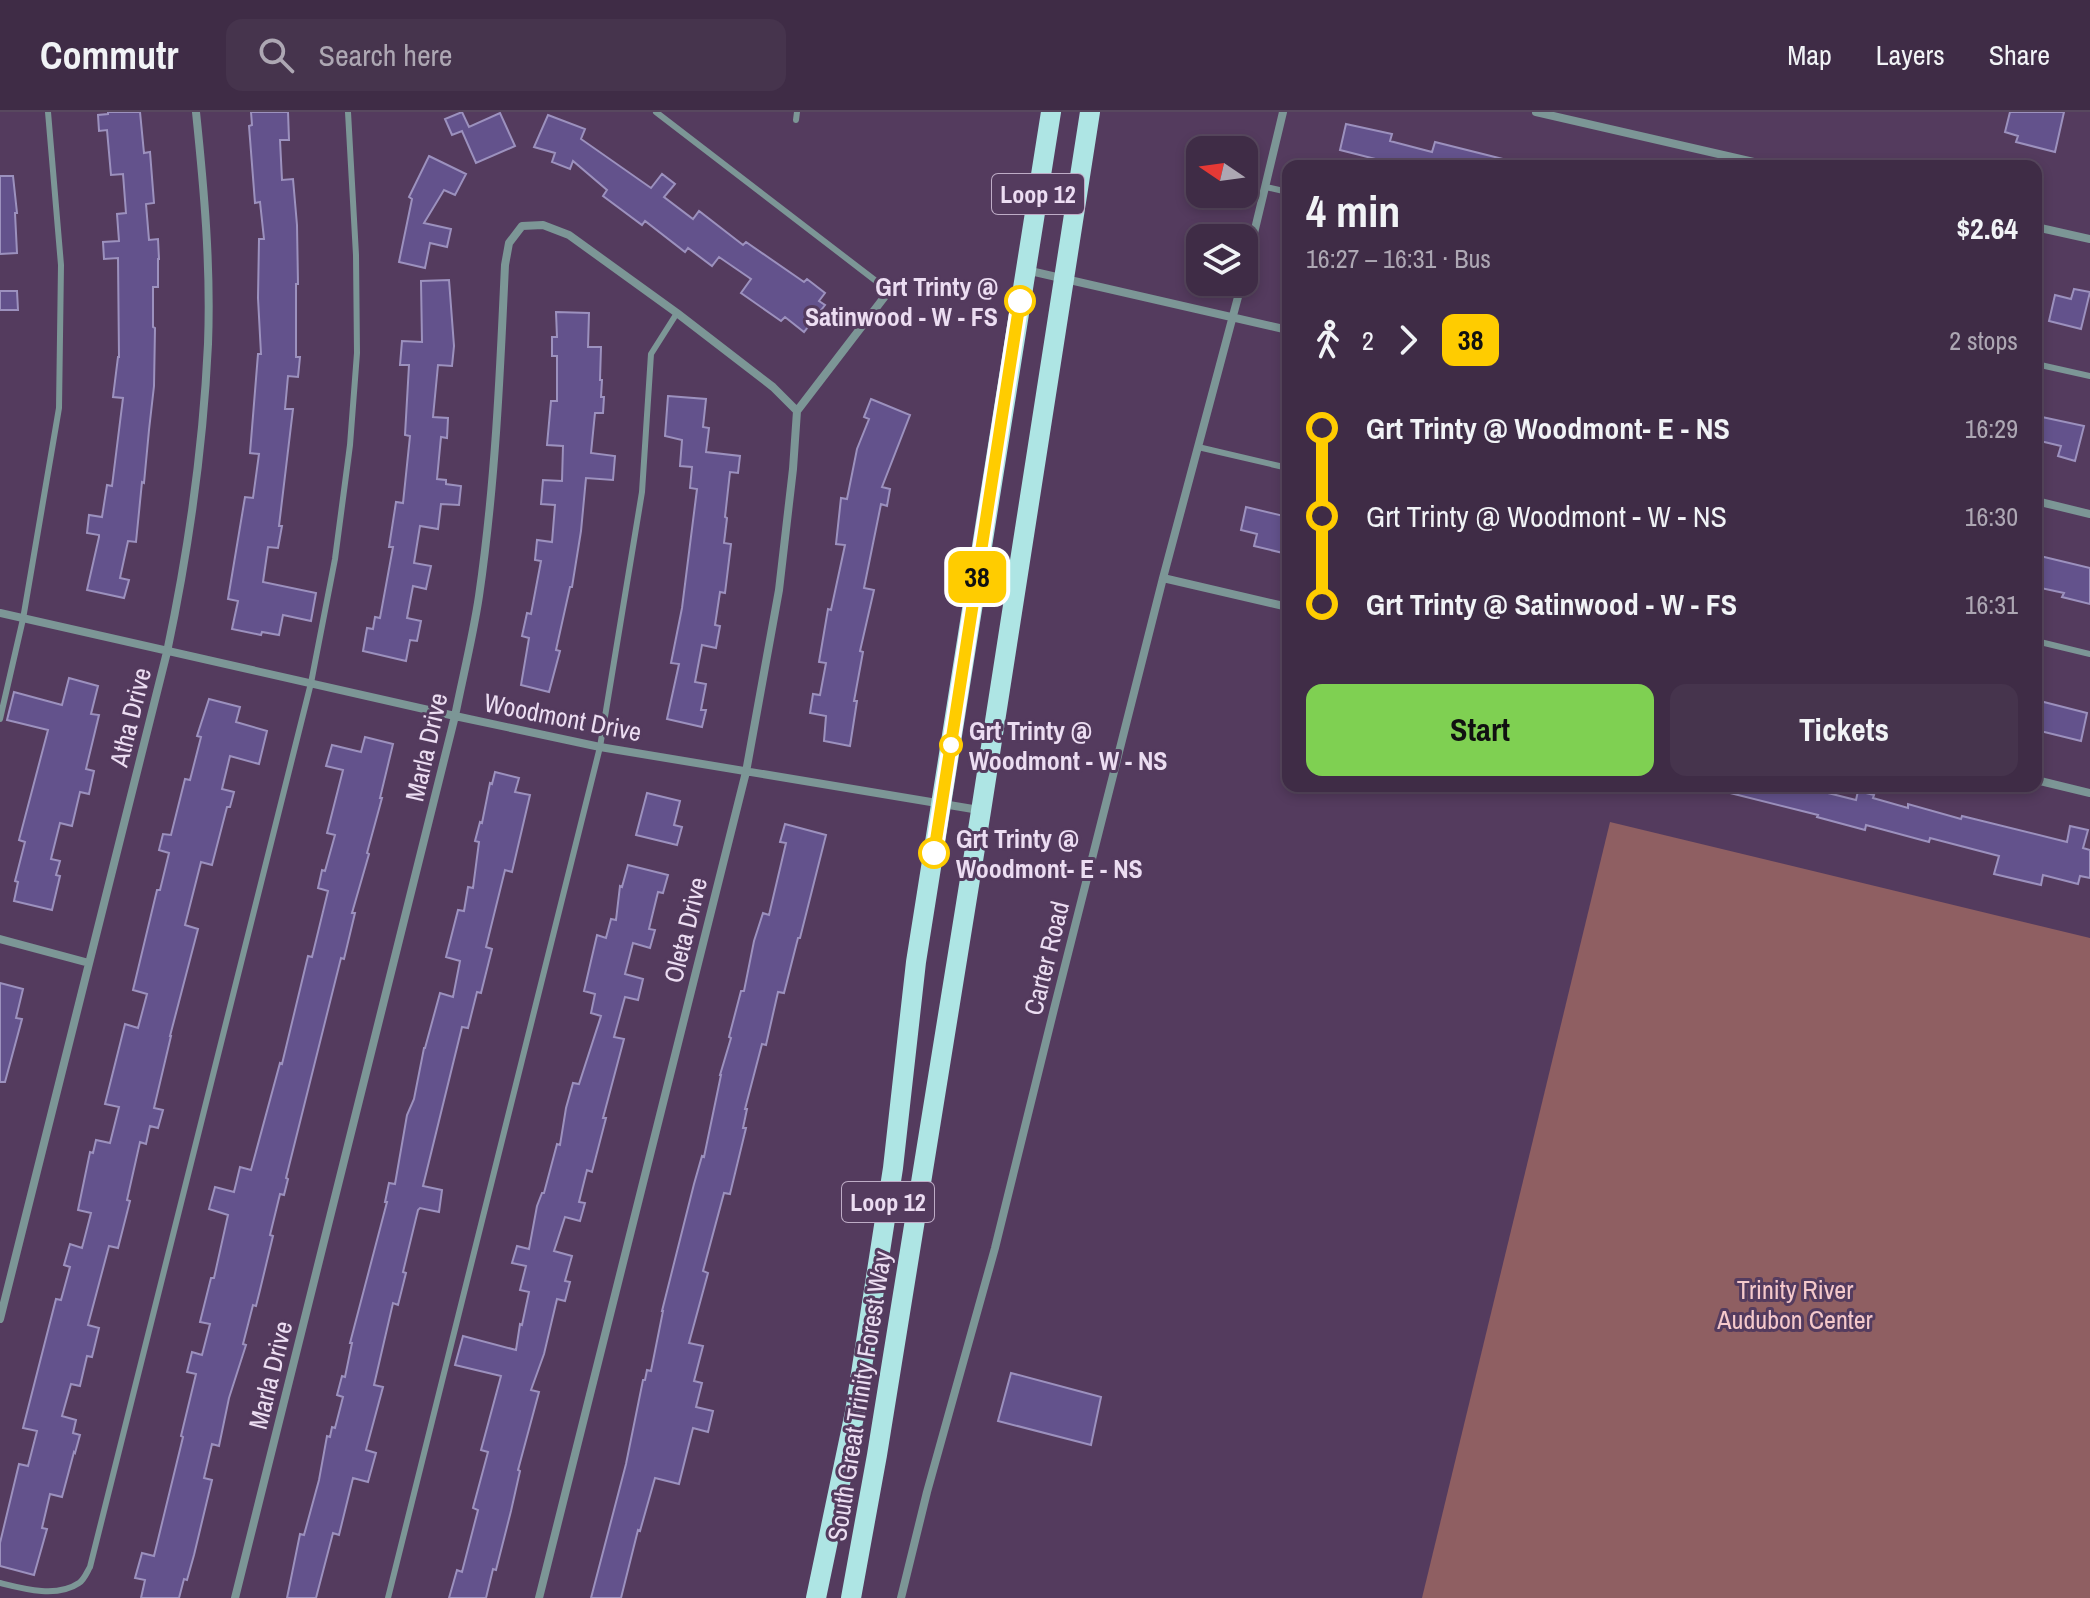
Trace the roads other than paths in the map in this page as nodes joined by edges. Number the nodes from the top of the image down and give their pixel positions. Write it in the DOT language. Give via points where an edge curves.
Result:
graph roads {
  1 [pos="48,112"];
  2 [pos="196,112"];
  3 [pos="348,112"];
  4 [pos="656,112"];
  5 [pos="797,112"];
  6 [pos="1051,112"];
  7 [pos="1090,112"];
  8 [pos="1283,112"];
  9 [pos="1536,112"];
  10 [pos="796,120"];
  11 [pos="1745,160"];
  12 [pos="1266,187"];
  13 [pos="1282,191"];
  14 [pos="1257,224"];
  15 [pos="2042,228"];
  16 [pos="2090,239"];
  17 [pos="1025,269"];
  18 [pos="1064,278"];
  19 [pos="889,291"];
  20 [pos="1238,296"];
  21 [pos="677,313"];
  22 [pos="1233,317"];
  23 [pos="1282,329"];
  24 [pos="2042,365"];
  25 [pos="2090,376"];
  26 [pos="797,411"];
  27 [pos="1198,447"];
  28 [pos="1282,467"];
  29 [pos="2042,502"];
  30 [pos="2090,514"];
  31 [pos="1163,578"];
  32 [pos="1282,606"];
  33 [pos="0,613"];
  34 [pos="23,619"];
  35 [pos="2042,642"];
  36 [pos="167,652"];
  37 [pos="2090,654"];
  38 [pos="311,683"];
  39 [pos="455,716"];
  40 [pos="0,719"];
  41 [pos="600,747"];
  42 [pos="746,772"];
  43 [pos="2042,781"];
  44 [pos="2090,793"];
  45 [pos="942,804"];
  46 [pos="981,811"];
  47 [pos="0,939"];
  48 [pos="89,963"];
  49 [pos="0,1319"];
  50 [pos="0,1583"];
  51 [pos="235,1598"];
  52 [pos="388,1598"];
  53 [pos="539,1598"];
  54 [pos="816,1598"];
  55 [pos="851,1598"];
  56 [pos="901,1598"];
  1 -- 34 [label="lane" via="61,265 59,408"];
  2 -- 36 [label="street, Atha Drive" via="205,205 208,341 195,500"];
  3 -- 38 [label="lane" via="357,353 335,559"];
  4 -- 19 [label="lane"];
  5 -- 10 [label="lane"];
  6 -- 17 [label="main road, South Great Trinity Forest Way / Loop 12"];
  7 -- 18 [label="main road, South Great Trinity Forest Way / Loop 12"];
  8 -- 12 [label="street"];
  9 -- 11 [label="street"];
  12 -- 13 [label="lane"];
  12 -- 14 [label="street"];
  15 -- 16 [label="street"];
  17 -- 18 [label="street"];
  17 -- 45 [label="main road, South Great Trinity Forest Way / Loop 12"];
  18 -- 22 [label="street"];
  18 -- 46 [label="main road, South Great Trinity Forest Way / Loop 12"];
  19 -- 26 [label="street"];
  20 -- 22 [label="street, Carter Road"];
  21 -- 26 [label="street, Marla Drive"];
  21 -- 39 [label="street, Marla Drive" via="569,235 543,225 522,226 509,243 490,511"];
  21 -- 41 [label="lane" via="651,354 642,492"];
  22 -- 23 [label="street"];
  22 -- 27 [label="street, Carter Road"];
  24 -- 25 [label="lane"];
  26 -- 42 [label="street, Oleta Drive" via="779,590"];
  27 -- 28 [label="lane"];
  27 -- 31 [label="street, Carter Road"];
  29 -- 30 [label="street"];
  31 -- 32 [label="street"];
  31 -- 56 [label="street, Carter Road"];
  33 -- 34 [label="street, Woodmont Drive"];
  34 -- 36 [label="street, Woodmont Drive"];
  34 -- 40 [label="lane"];
  35 -- 37 [label="lane"];
  36 -- 38 [label="street, Woodmont Drive"];
  36 -- 48 [label="street, Atha Drive"];
  38 -- 39 [label="street, Woodmont Drive"];
  38 -- 50 [label="lane" via="90,1567 80,1583 59,1593"];
  39 -- 41 [label="street, Woodmont Drive"];
  39 -- 51 [label="street, Marla Drive"];
  41 -- 42 [label="street, Woodmont Drive"];
  41 -- 52 [label="lane"];
  42 -- 45 [label="street, Woodmont Drive"];
  42 -- 53 [label="street, Oleta Drive"];
  43 -- 44 [label="street"];
  45 -- 46 [label="street, Woodmont Drive"];
  45 -- 54 [label="main road, South Great Trinity Forest Way / Loop 12" via="855,1412"];
  46 -- 55 [label="main road, South Great Trinity Forest Way / Loop 12"];
  47 -- 48 [label="street"];
  48 -- 49 [label="street, Atha Drive"];
}
